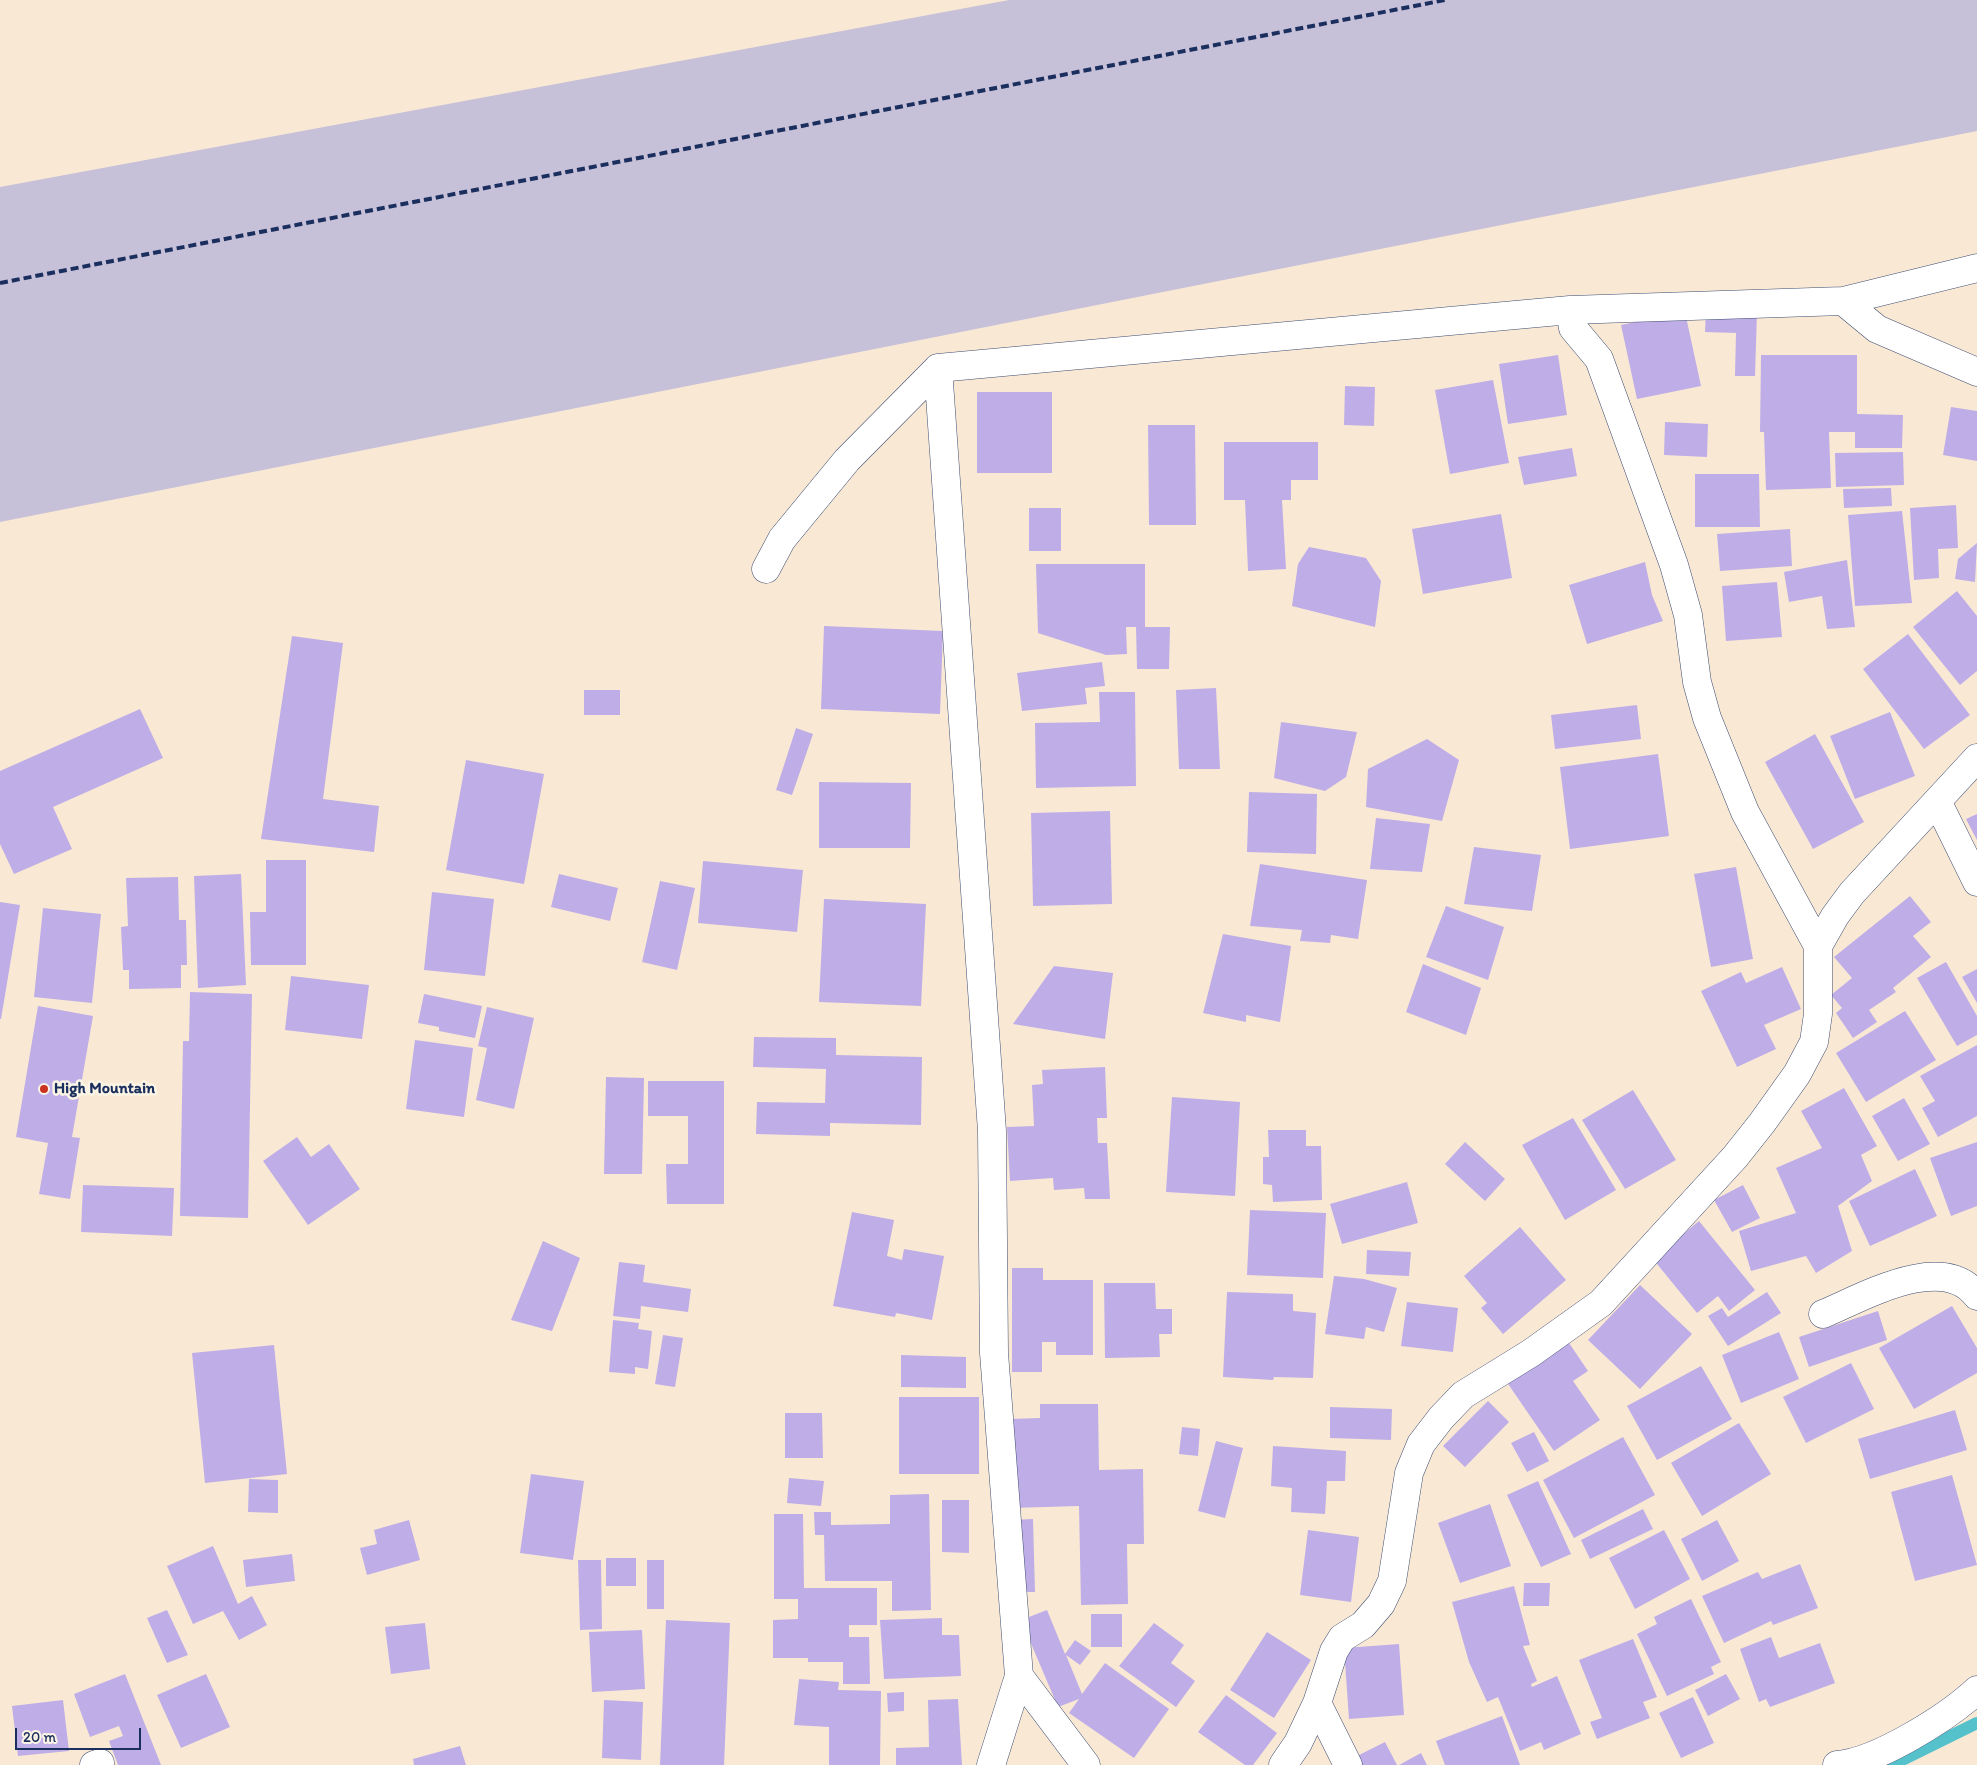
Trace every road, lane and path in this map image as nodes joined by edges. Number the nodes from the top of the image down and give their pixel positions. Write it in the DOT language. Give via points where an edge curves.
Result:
graph roads {
  1 [pos="1977,268"];
  2 [pos="1843,302"];
  3 [pos="1570,310"];
  4 [pos="938,368"];
  5 [pos="1977,372"];
  6 [pos="766,569"];
  7 [pos="1977,758"];
  8 [pos="1938,803"];
  9 [pos="1977,882"];
  10 [pos="1818,946"];
  11 [pos="1977,1296"];
  12 [pos="1823,1314"];
  13 [pos="1019,1676"];
  14 [pos="1977,1690"];
  15 [pos="1317,1703"];
  16 [pos="991,1765"];
  17 [pos="1086,1765"];
  18 [pos="1283,1765"];
  19 [pos="1348,1765"];
  20 [pos="1837,1765"];
  1 -- 2 [label="street"];
  2 -- 3 [label="street"];
  2 -- 5 [label="street" via="1877,329"];
  3 -- 4 [label="street"];
  3 -- 10 [label="street" via="1573,328 1600,359 1674,565 1688,615 1697,682 1707,718 1745,812"];
  4 -- 6 [label="street" via="847,460 782,539"];
  4 -- 13 [label="street" via="992,1131 994,1353"];
  7 -- 8 [label="street"];
  8 -- 9 [label="street"];
  8 -- 10 [label="street" via="1852,893"];
  10 -- 15 [label="street" via="1818,1014 1814,1042 1796,1074 1746,1143 1601,1303 1531,1353 1463,1395 1421,1444 1409,1473 1392,1581 1381,1604 1363,1625 1342,1638 1334,1650"];
  11 -- 12 [label="street" via="1954,1280 1933,1275 1903,1280"];
  13 -- 16 [label="street"];
  13 -- 17 [label="street"];
  14 -- 20 [label="street" via="1912,1736 1860,1760"];
  15 -- 18 [label="street" via="1298,1743"];
  15 -- 19 [label="street"];
}
